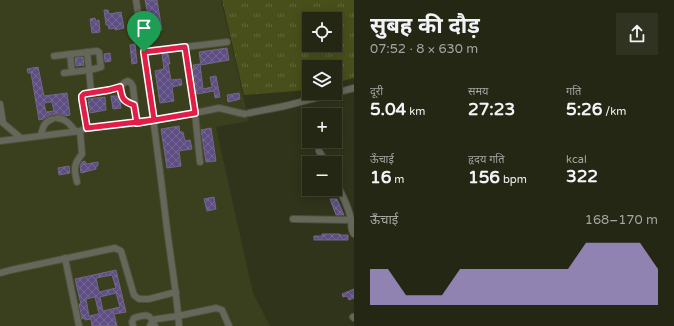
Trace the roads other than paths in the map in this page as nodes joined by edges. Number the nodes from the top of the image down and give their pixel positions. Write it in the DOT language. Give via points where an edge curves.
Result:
graph roads {
  1 [pos="136,0"];
  2 [pos="227,42"];
  3 [pos="185,47"];
  4 [pos="87,52"];
  5 [pos="144,52"];
  6 [pos="70,54"];
  7 [pos="54,56"];
  8 [pos="89,70"];
  9 [pos="72,72"];
  10 [pos="64,73"];
  11 [pos="120,87"];
  12 [pos="354,88"];
  13 [pos="342,91"];
  14 [pos="91,92"];
  15 [pos="308,100"];
  16 [pos="0,104"];
  17 [pos="134,105"];
  18 [pos="195,113"];
  19 [pos="154,120"];
  20 [pos="137,123"];
  21 [pos="1,126"];
  22 [pos="87,128"];
  23 [pos="77,131"];
  24 [pos="41,135"];
  25 [pos="21,138"];
  26 [pos="0,141"];
  27 [pos="319,151"];
  28 [pos="322,156"];
  29 [pos="200,162"];
  30 [pos="77,182"];
  31 [pos="342,196"];
  32 [pos="293,219"];
  33 [pos="351,220"];
  34 [pos="354,234"];
  35 [pos="65,258"];
  36 [pos="0,273"];
  37 [pos="176,292"];
  38 [pos="178,316"];
  39 [pos="153,324"];
  40 [pos="79,326"];
  41 [pos="133,326"];
  42 [pos="179,326"];
  43 [pos="229,326"];
  1 -- 5 [label="street"];
  2 -- 3 [label="street"];
  3 -- 5 [label="street"];
  3 -- 18 [label="street"];
  4 -- 6 [label="street"];
  4 -- 8 [label="street"];
  4 -- 8 [label="street" via="99,52 101,64 101,67"];
  5 -- 19 [label="street"];
  6 -- 7 [label="street"];
  6 -- 9 [label="street"];
  8 -- 9 [label="street"];
  8 -- 14 [label="street"];
  9 -- 10 [label="street"];
  11 -- 14 [label="street"];
  11 -- 17 [label="street" via="124,101"];
  11 -- 17 [label="street" via="123,82 131,83"];
  12 -- 13 [label="street"];
  14 -- 22 [label="street" via="82,96"];
  15 -- 18 [label="street" via="247,113 219,108"];
  16 -- 21 [label="street"];
  17 -- 20 [label="street"];
  18 -- 19 [label="street"];
  18 -- 29 [label="street"];
  19 -- 20 [label="street"];
  19 -- 37 [label="street"];
  20 -- 22 [label="street"];
  21 -- 25 [label="street"];
  22 -- 23 [label="street"];
  23 -- 24 [label="street"];
  23 -- 24 [label="street" via="63,118 55,118 46,122"];
  23 -- 30 [label="street" via="82,154 74,165"];
  24 -- 25 [label="street"];
  25 -- 26 [label="street"];
  27 -- 28 [label="street"];
  31 -- 33 [label="street"];
  32 -- 33 [label="street"];
  33 -- 34 [label="street" via="351,230"];
  35 -- 36 [label="street"];
  35 -- 37 [label="street" via="114,248 121,251 134,295 139,300"];
  35 -- 40 [label="street"];
  37 -- 38 [label="street"];
  38 -- 39 [label="street" via="157,319"];
  38 -- 42 [label="street"];
  38 -- 43 [label="street" via="216,308 222,310"];
  39 -- 41 [label="street" via="149,316 144,315 134,318"];
}
